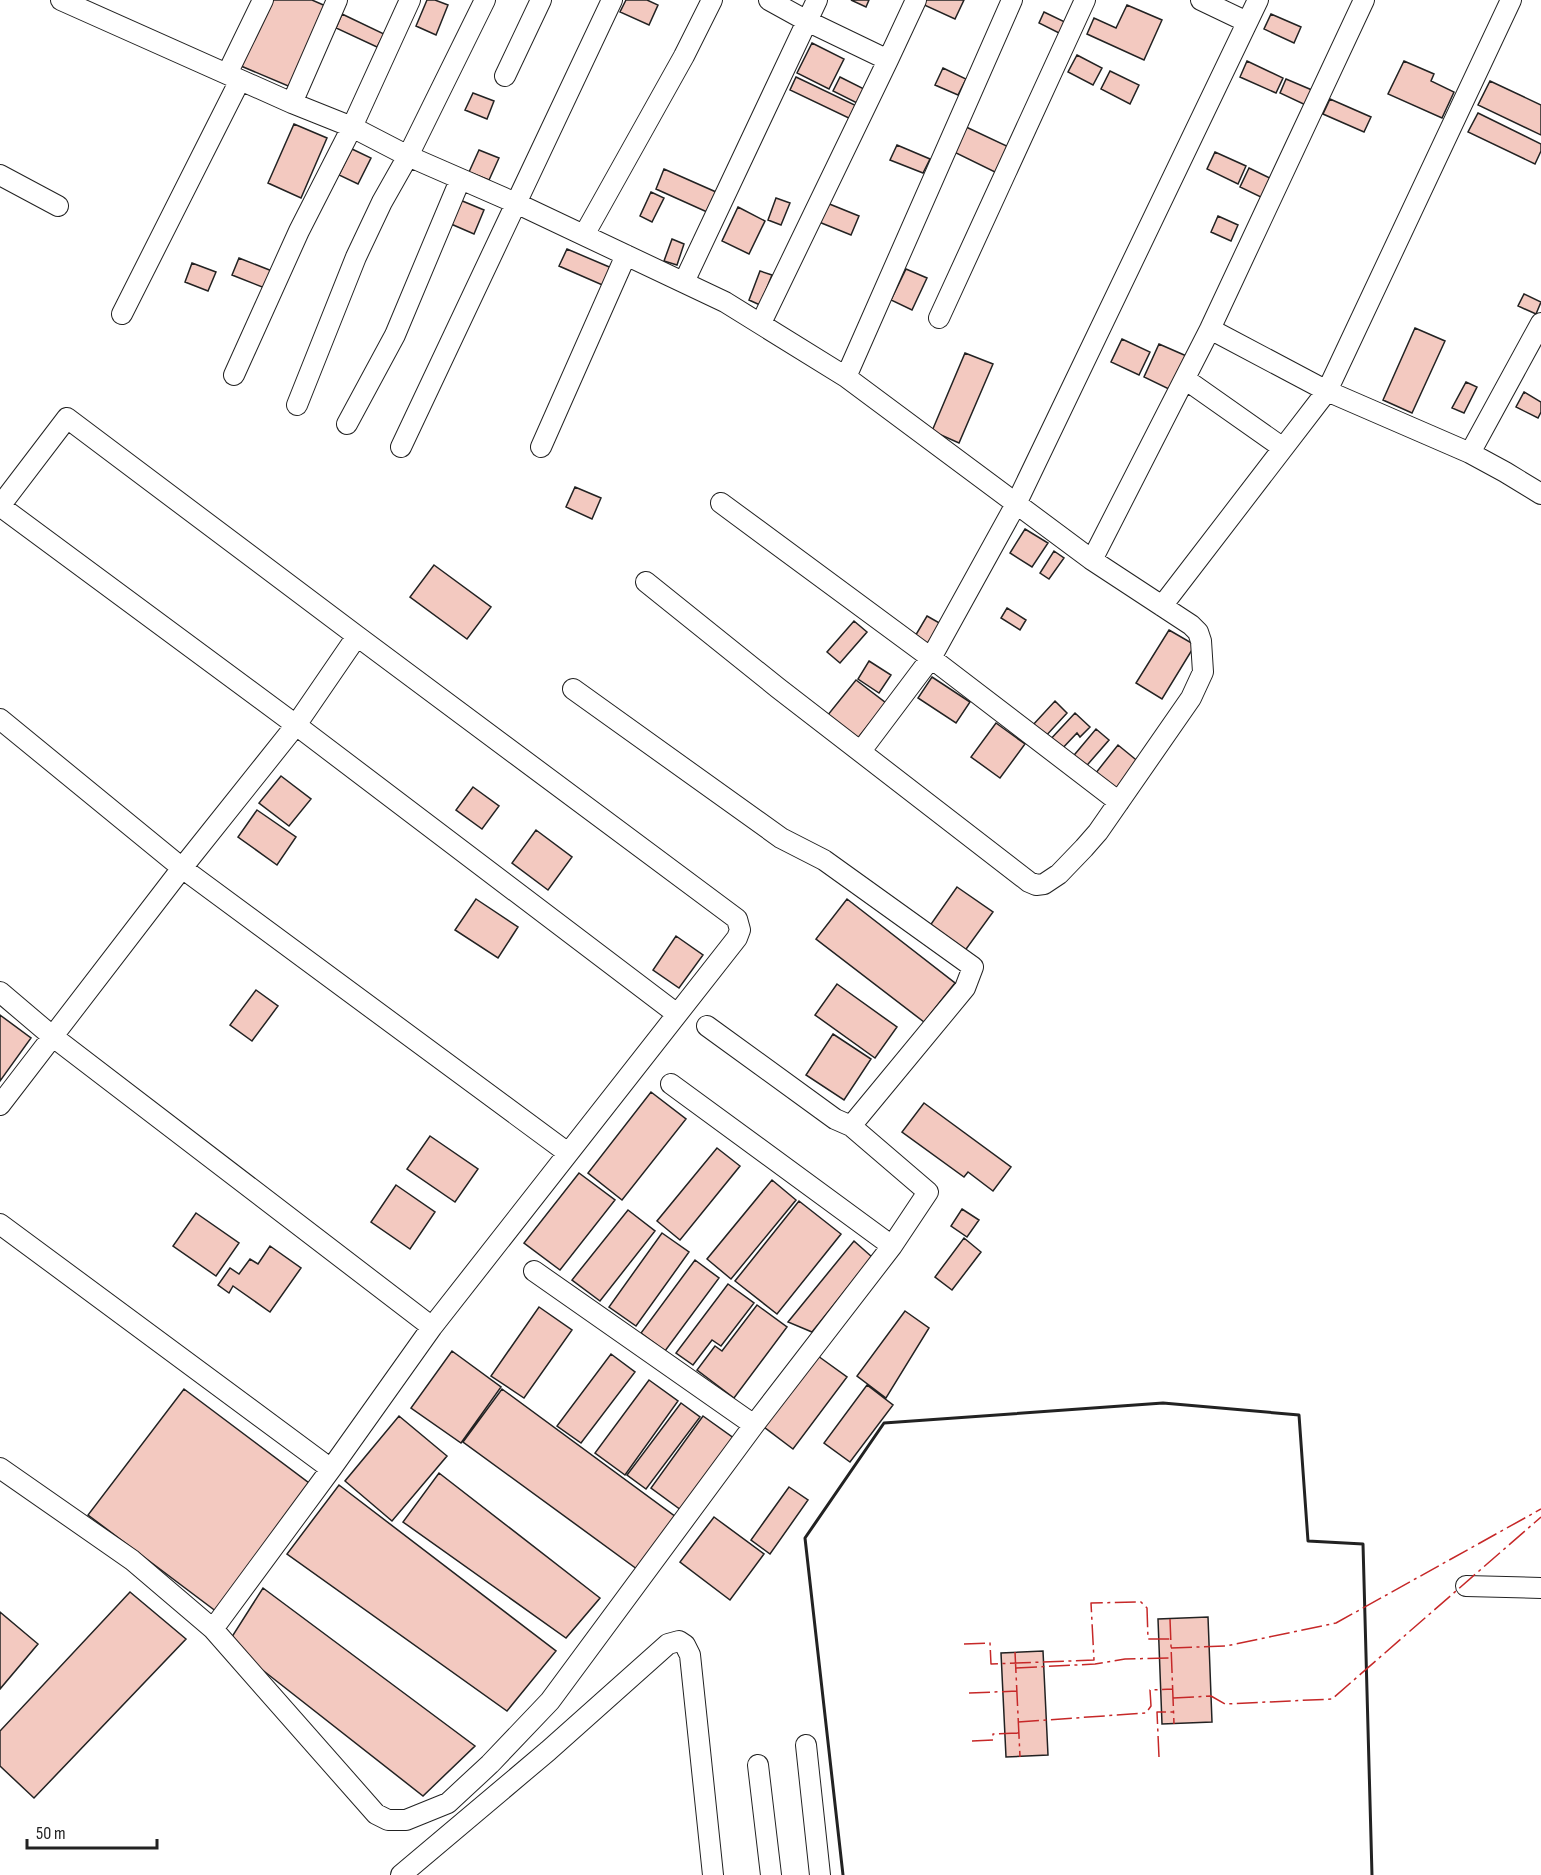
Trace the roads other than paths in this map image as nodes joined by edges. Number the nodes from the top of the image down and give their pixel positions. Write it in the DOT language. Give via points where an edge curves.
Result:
graph roads {
  1 [pos="61,0"];
  2 [pos="263,0"];
  3 [pos="337,0"];
  4 [pos="410,0"];
  5 [pos="485,0"];
  6 [pos="541,0"];
  7 [pos="612,0"];
  8 [pos="712,0"];
  9 [pos="769,0"];
  10 [pos="817,0"];
  11 [pos="916,0"];
  12 [pos="1012,0"];
  13 [pos="1085,0"];
  14 [pos="1201,0"];
  15 [pos="1258,0"];
  16 [pos="1364,0"];
  17 [pos="1511,0"];
  18 [pos="807,21"];
  19 [pos="1247,22"];
  20 [pos="888,60"];
  21 [pos="505,76"];
  22 [pos="234,77"];
  23 [pos="292,103"];
  24 [pos="352,127"];
  25 [pos="408,156"];
  26 [pos="0,175"];
  27 [pos="460,180"];
  28 [pos="518,204"];
  29 [pos="58,206"];
  30 [pos="584,235"];
  31 [pos="626,255"];
  32 [pos="684,282"];
  33 [pos="122,314"];
  34 [pos="939,318"];
  35 [pos="761,323"];
  36 [pos="1541,323"];
  37 [pos="1210,329"];
  38 [pos="234,375"];
  39 [pos="846,377"];
  40 [pos="1185,379"];
  41 [pos="1327,391"];
  42 [pos="297,405"];
  43 [pos="347,424"];
  44 [pos="401,447"];
  45 [pos="541,447"];
  46 [pos="1283,448"];
  47 [pos="1470,453"];
  48 [pos="1541,494"];
  49 [pos="721,503"];
  50 [pos="1016,504"];
  51 [pos="0,506"];
  52 [pos="1092,560"];
  53 [pos="646,582"];
  54 [pos="1162,606"];
  55 [pos="357,636"];
  56 [pos="931,658"];
  57 [pos="573,689"];
  58 [pos="0,719"];
  59 [pos="296,726"];
  60 [pos="861,751"];
  61 [pos="1119,802"];
  62 [pos="182,868"];
  63 [pos="0,992"];
  64 [pos="677,1014"];
  65 [pos="706,1026"];
  66 [pos="52,1036"];
  67 [pos="671,1084"];
  68 [pos="0,1105"];
  69 [pos="851,1126"];
  70 [pos="568,1153"];
  71 [pos="0,1224"];
  72 [pos="892,1246"];
  73 [pos="534,1270"];
  74 [pos="432,1327"];
  75 [pos="754,1425"];
  76 [pos="0,1468"];
  77 [pos="331,1469"];
  78 [pos="1466,1586"];
  79 [pos="1541,1588"];
  80 [pos="213,1629"];
  81 [pos="806,1745"];
  82 [pos="758,1765"];
  83 [pos="401,1875"];
  84 [pos="713,1875"];
  85 [pos="771,1875"];
  86 [pos="820,1875"];
  1 -- 22 [label="street"];
  2 -- 22 [label="street"];
  3 -- 23 [label="street"];
  4 -- 24 [label="street"];
  5 -- 25 [label="street"];
  6 -- 21 [label="street"];
  7 -- 28 [label="street"];
  8 -- 30 [label="street"];
  9 -- 18 [label="street"];
  10 -- 18 [label="street"];
  11 -- 20 [label="street"];
  12 -- 39 [label="street"];
  13 -- 34 [label="street"];
  14 -- 19 [label="street"];
  15 -- 19 [label="street"];
  16 -- 37 [label="street"];
  17 -- 41 [label="street"];
  18 -- 20 [label="street"];
  18 -- 32 [label="street"];
  19 -- 50 [label="street"];
  20 -- 35 [label="street"];
  22 -- 23 [label="street"];
  22 -- 33 [label="street"];
  23 -- 24 [label="street"];
  24 -- 25 [label="street"];
  24 -- 38 [label="street" via="299,231"];
  25 -- 27 [label="street"];
  25 -- 42 [label="street" via="356,257"];
  26 -- 29 [label="street"];
  27 -- 28 [label="street"];
  27 -- 43 [label="street" via="395,334"];
  28 -- 30 [label="street"];
  28 -- 44 [label="street"];
  30 -- 31 [label="street"];
  31 -- 32 [label="street"];
  31 -- 45 [label="street"];
  32 -- 35 [label="street"];
  35 -- 39 [label="street"];
  36 -- 47 [label="street"];
  37 -- 40 [label="street"];
  37 -- 41 [label="street"];
  39 -- 50 [label="street"];
  40 -- 46 [label="street"];
  40 -- 52 [label="street"];
  41 -- 46 [label="street"];
  41 -- 47 [label="street"];
  46 -- 54 [label="street"];
  47 -- 48 [label="street"];
  49 -- 56 [label="street"];
  50 -- 52 [label="street"];
  50 -- 56 [label="street"];
  51 -- 55 [label="street" via="67,417"];
  51 -- 59 [label="street"];
  52 -- 54 [label="street"];
  53 -- 60 [label="street"];
  54 -- 61 [label="street" via="1198,632 1203,672 1191,698"];
  55 -- 59 [label="street"];
  55 -- 64 [label="street" via="737,919 737,938"];
  56 -- 60 [label="street"];
  56 -- 61 [label="street"];
  57 -- 69 [label="street" via="782,838 824,860 973,967 965,988"];
  58 -- 62 [label="street"];
  59 -- 62 [label="street"];
  59 -- 64 [label="street"];
  60 -- 61 [label="street" via="1036,885 1059,874 1098,832"];
  62 -- 66 [label="street"];
  62 -- 70 [label="street"];
  63 -- 66 [label="street"];
  64 -- 70 [label="street"];
  65 -- 69 [label="street" via="835,1119"];
  66 -- 68 [label="street"];
  66 -- 74 [label="street"];
  67 -- 72 [label="street"];
  69 -- 72 [label="street" via="928,1192"];
  70 -- 74 [label="street"];
  71 -- 77 [label="street"];
  72 -- 75 [label="street"];
  73 -- 75 [label="street"];
  74 -- 77 [label="street"];
  75 -- 80 [label="street" via="550,1701 448,1803 406,1820 388,1820 376,1814"];
  76 -- 80 [label="street" via="132,1560"];
  77 -- 80 [label="street"];
  78 -- 79 [label="street"];
  81 -- 86 [label="street"];
  82 -- 85 [label="street"];
  83 -- 84 [label="street" via="668,1644 679,1641 686,1645 690,1655"];
}
